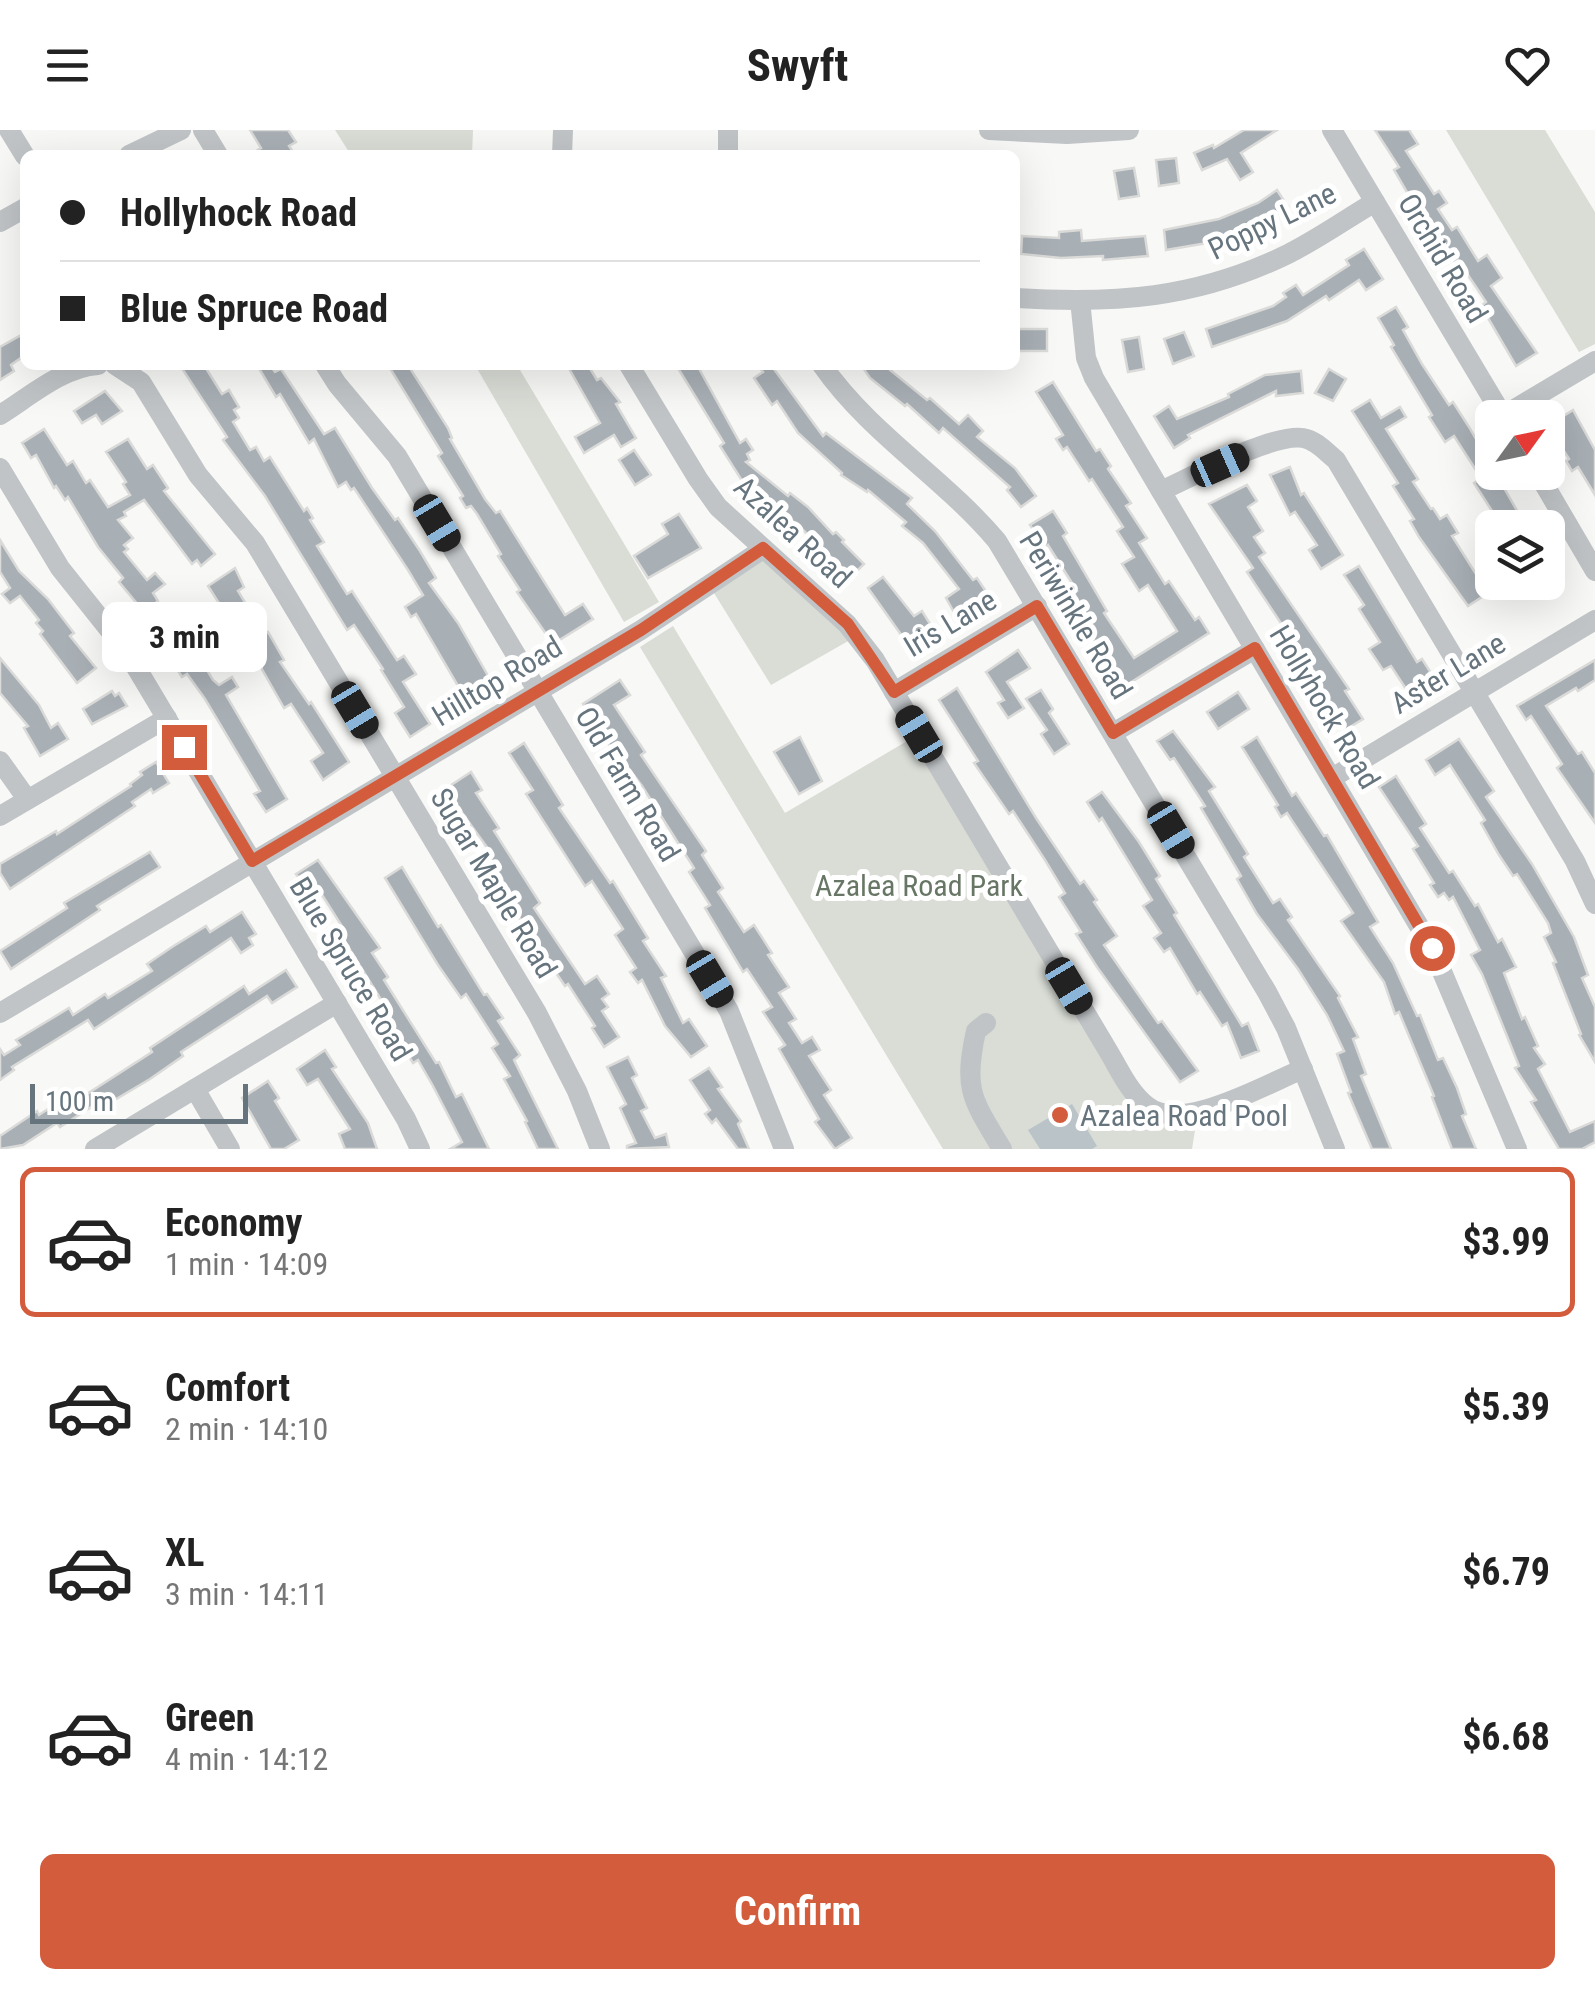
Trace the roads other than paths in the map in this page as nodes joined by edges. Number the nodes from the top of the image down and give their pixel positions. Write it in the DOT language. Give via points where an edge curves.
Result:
graph roads {
  1 [pos="181,130"];
  2 [pos="989,130"];
  3 [pos="1129,130"];
  4 [pos="1332,130"];
  5 [pos="140,150"];
  6 [pos="1375,202"];
  7 [pos="1020,298"];
  8 [pos="1080,300"];
  9 [pos="1595,361"];
  10 [pos="77,370"];
  11 [pos="123,370"];
  12 [pos="329,370"];
  13 [pos="632,370"];
  14 [pos="826,370"];
  15 [pos="1494,400"];
  16 [pos="1532,400"];
  17 [pos="0,415"];
  18 [pos="0,468"];
  19 [pos="1548,490"];
  20 [pos="1161,491"];
  21 [pos="763,548"];
  22 [pos="1595,570"];
  23 [pos="1037,606"];
  24 [pos="1595,620"];
  25 [pos="1255,648"];
  26 [pos="538,691"];
  27 [pos="894,692"];
  28 [pos="1474,692"];
  29 [pos="167,718"];
  30 [pos="1113,733"];
  31 [pos="0,761"];
  32 [pos="395,776"];
  33 [pos="1332,778"];
  34 [pos="26,799"];
  35 [pos="0,816"];
  36 [pos="252,861"];
  37 [pos="1595,904"];
  38 [pos="337,1003"];
  39 [pos="0,1014"];
  40 [pos="986,1023"];
  41 [pos="1303,1069"];
  42 [pos="196,1089"];
  43 [pos="95,1149"];
  44 [pos="230,1149"];
  45 [pos="420,1149"];
  46 [pos="600,1149"];
  47 [pos="784,1149"];
  48 [pos="1002,1149"];
  49 [pos="1335,1149"];
  50 [pos="1516,1149"];
  1 -- 5 [label="street"];
  2 -- 3 [label="street"];
  4 -- 6 [label="street, Orchid Road"];
  6 -- 8 [label="street, Poppy Lane" via="1291,252 1206,286 1129,300"];
  6 -- 15 [label="street, Orchid Road"];
  7 -- 8 [label="street, Poppy Lane"];
  8 -- 20 [label="street, Hollyhock Road" via="1094,378"];
  9 -- 16 [label="street"];
  10 -- 17 [label="street"];
  11 -- 32 [label="street, Sugar Maple Road" via="141,382 198,475 255,543"];
  12 -- 26 [label="street, Old Farm Road" via="397,456"];
  13 -- 21 [label="street, Azalea Road" via="698,480"];
  14 -- 23 [label="street, Periwinkle Road" via="873,425 980,521"];
  18 -- 29 [label="street, Blue Spruce Road" via="60,568 127,652"];
  19 -- 22 [label="street"];
  20 -- 25 [label="street, Hollyhock Road"];
  20 -- 28 [label="street" via="1278,439 1316,444 1336,460"];
  21 -- 26 [label="street, Hilltop Road"];
  21 -- 27 [label="street, Azalea Road" via="848,624"];
  23 -- 27 [label="street, Iris Lane"];
  23 -- 30 [label="street, Periwinkle Road"];
  24 -- 28 [label="street, Aster Lane"];
  25 -- 30 [label="street"];
  25 -- 33 [label="street, Hollyhock Road"];
  26 -- 32 [label="street, Hilltop Road"];
  26 -- 47 [label="street, Old Farm Road" via="729,1011"];
  27 -- 41 [label="street, Azalea Road" via="1142,1102 1163,1115 1190,1116"];
  28 -- 33 [label="street, Aster Lane"];
  28 -- 37 [label="street"];
  29 -- 34 [label="street"];
  29 -- 36 [label="street, Blue Spruce Road"];
  30 -- 41 [label="street, Periwinkle Road" via="1267,992"];
  31 -- 34 [label="street"];
  32 -- 36 [label="street, Hilltop Road"];
  32 -- 46 [label="street, Sugar Maple Road" via="537,1013"];
  33 -- 50 [label="street, Hollyhock Road" via="1432,948"];
  34 -- 35 [label="street"];
  36 -- 38 [label="street, Blue Spruce Road"];
  36 -- 39 [label="street, Hilltop Road"];
  38 -- 42 [label="street"];
  38 -- 45 [label="street, Blue Spruce Road"];
  40 -- 48 [label="street" via="976,1031 968,1083"];
  41 -- 49 [label="street, Periwinkle Road"];
  42 -- 43 [label="street"];
  42 -- 44 [label="street"];
}
